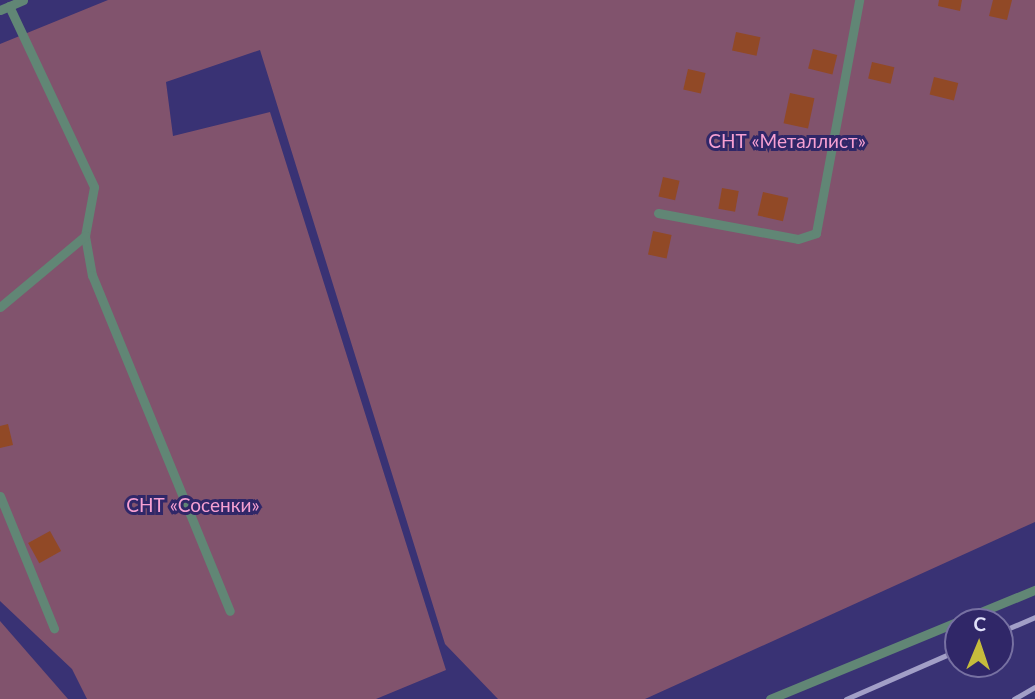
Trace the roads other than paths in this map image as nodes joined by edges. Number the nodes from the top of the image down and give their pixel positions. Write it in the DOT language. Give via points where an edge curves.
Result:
graph roads {
  1 [pos="23,0"];
  2 [pos="859,0"];
  3 [pos="4,8"];
  4 [pos="658,213"];
  5 [pos="85,236"];
  6 [pos="0,307"];
  7 [pos="0,496"];
  8 [pos="1035,590"];
  9 [pos="230,611"];
  10 [pos="54,628"];
  11 [pos="770,699"];
  1 -- 3 [label="lane"];
  2 -- 4 [label="lane" via="816,233 798,239"];
  3 -- 5 [label="lane" via="94,187"];
  5 -- 6 [label="lane"];
  5 -- 9 [label="lane" via="92,275"];
  7 -- 10 [label="lane"];
  8 -- 11 [label="lane"];
}
